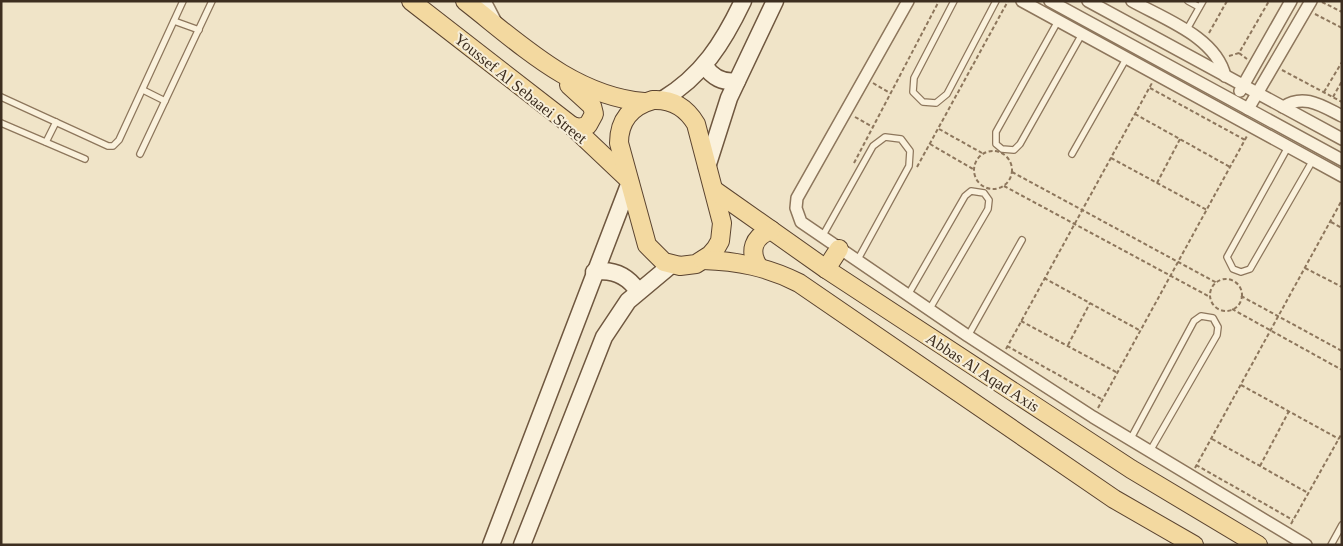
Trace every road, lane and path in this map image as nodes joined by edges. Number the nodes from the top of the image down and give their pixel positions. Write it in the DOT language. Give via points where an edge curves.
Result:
graph roads {
  1 [pos="183,1"];
  2 [pos="212,1"];
  3 [pos="411,1"];
  4 [pos="465,1"];
  5 [pos="485,1"];
  6 [pos="743,1"];
  7 [pos="775,1"];
  8 [pos="908,1"];
  9 [pos="939,1"];
  10 [pos="954,1"];
  11 [pos="996,1"];
  12 [pos="1008,1"];
  13 [pos="1022,1"];
  14 [pos="1050,1"];
  15 [pos="1132,1"];
  16 [pos="1188,1"];
  17 [pos="1203,1"];
  18 [pos="1227,1"];
  19 [pos="1269,1"];
  20 [pos="1291,1"];
  21 [pos="1320,1"];
  22 [pos="1095,3"];
  23 [pos="1308,5"];
  24 [pos="1199,8"];
  25 [pos="1342,12"];
  26 [pos="174,21"];
  27 [pos="1058,21"];
  28 [pos="497,26"];
  29 [pos="1342,28"];
  30 [pos="199,30"];
  31 [pos="1186,31"];
  32 [pos="1082,34"];
  33 [pos="1204,42"];
  34 [pos="1126,58"];
  35 [pos="1219,58"];
  36 [pos="1342,62"];
  37 [pos="705,66"];
  38 [pos="1273,66"];
  39 [pos="1156,75"];
  40 [pos="1225,76"];
  41 [pos="565,77"];
  42 [pos="864,78"];
  43 [pos="737,81"];
  44 [pos="1342,81"];
  45 [pos="1242,85"];
  46 [pos="1149,88"];
  47 [pos="143,90"];
  48 [pos="1324,92"];
  49 [pos="890,93"];
  50 [pos="1257,93"];
  51 [pos="1332,97"];
  52 [pos="1,98"];
  53 [pos="165,101"];
  54 [pos="653,101"];
  55 [pos="1234,101"];
  56 [pos="1342,102"];
  57 [pos="1322,105"];
  58 [pos="1283,108"];
  59 [pos="1248,109"];
  60 [pos="846,112"];
  61 [pos="1135,114"];
  62 [pos="1341,114"];
  63 [pos="56,122"];
  64 [pos="1,123"];
  65 [pos="572,126"];
  66 [pos="873,127"];
  67 [pos="1251,127"];
  68 [pos="939,129"];
  69 [pos="1180,140"];
  70 [pos="1245,140"];
  71 [pos="1342,140"];
  72 [pos="46,142"];
  73 [pos="930,144"];
  74 [pos="1288,147"];
  75 [pos="982,153"];
  76 [pos="140,154"];
  77 [pos="1072,154"];
  78 [pos="1111,158"];
  79 [pos="85,159"];
  80 [pos="1313,160"];
  81 [pos="1342,160"];
  82 [pos="707,167"];
  83 [pos="1230,167"];
  84 [pos="851,168"];
  85 [pos="973,169"];
  86 [pos="915,170"];
  87 [pos="1012,172"];
  88 [pos="1342,176"];
  89 [pos="629,180"];
  90 [pos="1157,183"];
  91 [pos="1004,186"];
  92 [pos="714,190"];
  93 [pos="1342,200"];
  94 [pos="1082,210"];
  95 [pos="1207,210"];
  96 [pos="1330,222"];
  97 [pos="1074,224"];
  98 [pos="1342,228"];
  99 [pos="770,230"];
  100 [pos="1022,240"];
  101 [pos="830,243"];
  102 [pos="703,260"];
  103 [pos="857,262"];
  104 [pos="1178,262"];
  105 [pos="672,265"];
  106 [pos="821,265"];
  107 [pos="758,266"];
  108 [pos="1305,268"];
  109 [pos="594,272"];
  110 [pos="1171,276"];
  111 [pos="1044,278"];
  112 [pos="1217,282"];
  113 [pos="1342,288"];
  114 [pos="638,291"];
  115 [pos="908,296"];
  116 [pos="1241,296"];
  117 [pos="1210,297"];
  118 [pos="1090,303"];
  119 [pos="929,310"];
  120 [pos="1232,310"];
  121 [pos="1279,317"];
  122 [pos="1021,321"];
  123 [pos="1141,331"];
  124 [pos="1271,331"];
  125 [pos="968,336"];
  126 [pos="1007,346"];
  127 [pos="1068,346"];
  128 [pos="1342,352"];
  129 [pos="1001,357"];
  130 [pos="1342,370"];
  131 [pos="1118,373"];
  132 [pos="1241,385"];
  133 [pos="1103,400"];
  134 [pos="1289,411"];
  135 [pos="1093,417"];
  136 [pos="1342,433"];
  137 [pos="1211,438"];
  138 [pos="1339,439"];
  139 [pos="1130,440"];
  140 [pos="1150,452"];
  141 [pos="1196,465"];
  142 [pos="1260,466"];
  143 [pos="1190,476"];
  144 [pos="1308,493"];
  145 [pos="1293,520"];
  146 [pos="1342,525"];
  147 [pos="1286,533"];
  148 [pos="491,545"];
  149 [pos="522,545"];
  150 [pos="1194,545"];
  151 [pos="1258,545"];
  152 [pos="1306,545"];
  153 [pos="1331,545"];
  1 -- 26 [label="lane"];
  2 -- 30 [label="lane"];
  3 -- 65 [label="main road, Youssef Al Sebaaei Street"];
  4 -- 28 [label="main road, Youssef Al Sebaaei Street"];
  5 -- 28 [label="street"];
  6 -- 37 [label="main road" via="722,43"];
  7 -- 43 [label="main road"];
  8 -- 42 [label="street"];
  9 -- 49 [label="path"];
  10 -- 11 [label="lane" via="914,78 913,92 923,102 936,103 947,94"];
  12 -- 68 [label="path"];
  13 -- 27 [label="street"];
  14 -- 55 [label="street"];
  15 -- 31 [label="street"];
  16 -- 24 [label="lane"];
  17 -- 24 [label="lane"];
  18 -- 33 [label="path"];
  19 -- 35 [label="path" via="1239,53"];
  20 -- 45 [label="street"];
  21 -- 25 [label="path"];
  22 -- 40 [label="street"];
  23 -- 29 [label="path"];
  23 -- 38 [label="street"];
  24 -- 31 [label="lane"];
  26 -- 30 [label="lane"];
  26 -- 47 [label="lane"];
  27 -- 32 [label="street"];
  27 -- 32 [label="lane" via="996,132 996,144 1002,150 1014,150 1020,144"];
  28 -- 41 [label="main road, Youssef Al Sebaaei Street"];
  30 -- 53 [label="lane"];
  31 -- 33 [label="street"];
  32 -- 34 [label="street"];
  33 -- 35 [label="street"];
  34 -- 39 [label="street"];
  34 -- 77 [label="lane"];
  35 -- 40 [label="street"];
  36 -- 48 [label="path"];
  37 -- 43 [label="main road" via="716,78"];
  37 -- 54 [label="main road" via="685,85"];
  38 -- 48 [label="path"];
  38 -- 50 [label="street"];
  39 -- 46 [label="path"];
  39 -- 67 [label="street"];
  40 -- 45 [label="street"];
  41 -- 54 [label="main road, Youssef Al Sebaaei Street" via="603,95"];
  41 -- 65 [label="main road" via="574,92 594,110 588,125"];
  42 -- 49 [label="path"];
  42 -- 60 [label="street"];
  43 -- 82 [label="main road"];
  44 -- 51 [label="path"];
  45 -- 50 [label="street"];
  45 -- 55 [label="street"];
  46 -- 61 [label="path"];
  46 -- 70 [label="path"];
  47 -- 53 [label="lane"];
  47 -- 63 [label="lane" via="113,146"];
  48 -- 51 [label="path"];
  48 -- 57 [label="path"];
  49 -- 66 [label="path"];
  50 -- 58 [label="street"];
  50 -- 59 [label="street"];
  51 -- 56 [label="path"];
  51 -- 57 [label="path"];
  52 -- 63 [label="lane"];
  53 -- 76 [label="lane"];
  54 -- 82 [label="main road, Youssef Al Sebaaei Street" via="678,105 691,116"];
  54 -- 89 [label="main road" via="630,111 621,126 619,143"];
  55 -- 59 [label="street"];
  57 -- 58 [label="street" via="1300,100"];
  57 -- 62 [label="street"];
  58 -- 71 [label="street"];
  59 -- 81 [label="street"];
  60 -- 66 [label="path"];
  60 -- 101 [label="street" via="796,203 796,213 801,222"];
  61 -- 69 [label="path"];
  61 -- 78 [label="path"];
  63 -- 72 [label="lane"];
  64 -- 72 [label="lane"];
  65 -- 89 [label="main road, Youssef Al Sebaaei Street"];
  66 -- 84 [label="path"];
  67 -- 70 [label="path"];
  67 -- 74 [label="street"];
  68 -- 73 [label="path"];
  68 -- 75 [label="path"];
  69 -- 83 [label="path"];
  69 -- 90 [label="path"];
  70 -- 83 [label="path"];
  72 -- 79 [label="lane"];
  73 -- 85 [label="path"];
  73 -- 86 [label="path"];
  74 -- 80 [label="street"];
  74 -- 80 [label="lane" via="1227,257 1233,269 1241,272 1250,269"];
  75 -- 85 [label="path"];
  75 -- 87 [label="path" via="1003,153 1009,158"];
  78 -- 90 [label="path"];
  78 -- 94 [label="path"];
  80 -- 88 [label="street"];
  82 -- 92 [label="main road, Youssef Al Sebaaei Street"];
  83 -- 95 [label="path"];
  85 -- 91 [label="path" via="983,187 997,189"];
  87 -- 91 [label="path"];
  87 -- 94 [label="path"];
  89 -- 105 [label="main road" via="647,245 657,258"];
  89 -- 109 [label="main road"];
  90 -- 95 [label="path"];
  91 -- 97 [label="path"];
  92 -- 99 [label="main road, Abbas Al Aqad Axis"];
  92 -- 102 [label="main road, Youssef Al Sebaaei Street" via="722,232 716,248"];
  93 -- 96 [label="path"];
  94 -- 97 [label="path"];
  94 -- 104 [label="path"];
  95 -- 104 [label="path"];
  96 -- 98 [label="path"];
  96 -- 108 [label="path"];
  97 -- 110 [label="path"];
  97 -- 111 [label="path"];
  99 -- 106 [label="main road, Abbas Al Aqad Axis"];
  99 -- 107 [label="main road" via="755,240 752,249"];
  100 -- 125 [label="lane"];
  101 -- 103 [label="street"];
  101 -- 103 [label="lane" via="873,146 885,137 901,138 910,151 909,166"];
  101 -- 106 [label="main road"];
  102 -- 105 [label="main road, Abbas Al Aqad Axis" via="688,266"];
  102 -- 107 [label="main road, Abbas Al Aqad Axis"];
  103 -- 115 [label="street"];
  104 -- 110 [label="path"];
  104 -- 112 [label="path"];
  105 -- 114 [label="main road"];
  106 -- 151 [label="main road, Abbas Al Aqad Axis" via="1131,469"];
  107 -- 150 [label="main road, Abbas Al Aqad Axis" via="812,290 1114,499"];
  108 -- 113 [label="path"];
  108 -- 121 [label="path"];
  109 -- 114 [label="main road" via="619,274"];
  109 -- 148 [label="main road"];
  110 -- 117 [label="path"];
  110 -- 123 [label="path"];
  111 -- 118 [label="path"];
  111 -- 122 [label="path"];
  112 -- 116 [label="path" via="1235,283"];
  112 -- 117 [label="path"];
  114 -- 149 [label="main road" via="604,337"];
  115 -- 119 [label="street"];
  115 -- 119 [label="lane" via="965,196 976,190 984,193 989,200 988,209"];
  116 -- 120 [label="path" via="1239,304"];
  116 -- 121 [label="path"];
  117 -- 120 [label="path" via="1218,309"];
  118 -- 123 [label="path"];
  118 -- 127 [label="path"];
  119 -- 125 [label="street"];
  120 -- 124 [label="path"];
  121 -- 124 [label="path"];
  121 -- 128 [label="path"];
  122 -- 126 [label="path"];
  122 -- 127 [label="path"];
  123 -- 131 [label="path"];
  124 -- 130 [label="path"];
  124 -- 132 [label="path"];
  125 -- 129 [label="street"];
  126 -- 129 [label="path"];
  126 -- 133 [label="path"];
  127 -- 131 [label="path"];
  129 -- 135 [label="street"];
  131 -- 133 [label="path"];
  132 -- 134 [label="path"];
  132 -- 137 [label="path"];
  133 -- 135 [label="path"];
  134 -- 138 [label="path"];
  134 -- 142 [label="path"];
  135 -- 139 [label="street"];
  136 -- 138 [label="path"];
  137 -- 141 [label="path"];
  137 -- 142 [label="path"];
  138 -- 144 [label="path"];
  139 -- 140 [label="street"];
  139 -- 140 [label="lane" via="1194,321 1201,316 1213,318 1218,326 1217,335"];
  140 -- 143 [label="street"];
  141 -- 143 [label="path"];
  141 -- 145 [label="path"];
  142 -- 144 [label="path"];
  143 -- 147 [label="street"];
  144 -- 145 [label="path"];
  145 -- 147 [label="path"];
  146 -- 153 [label="lane"];
  147 -- 152 [label="street"];
}
